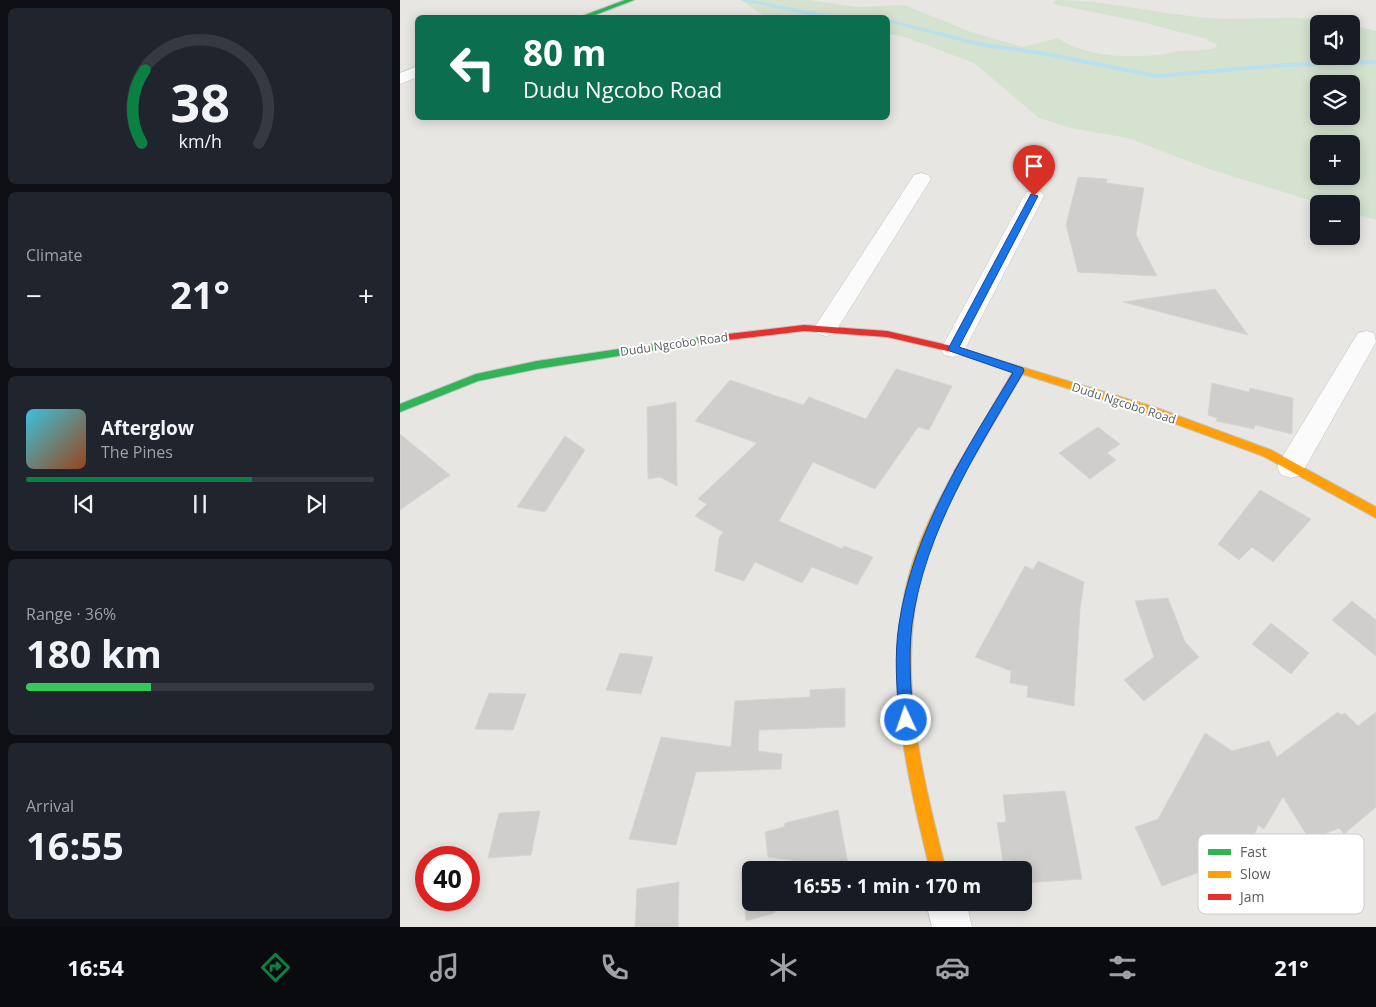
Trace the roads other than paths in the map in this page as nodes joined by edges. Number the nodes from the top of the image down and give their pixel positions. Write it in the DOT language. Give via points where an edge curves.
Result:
graph roads {
  1 [pos="631,0"];
  2 [pos="588,15"];
  3 [pos="415,72"];
  4 [pos="400,79"];
  5 [pos="921,179"];
  6 [pos="1034,196"];
  7 [pos="826,328"];
  8 [pos="1366,339"];
  9 [pos="954,349"];
  10 [pos="1019,371"];
  11 [pos="400,408"];
  12 [pos="1291,467"];
  13 [pos="1376,513"];
  14 [pos="936,861"];
  15 [pos="948,911"];
  16 [pos="952,927"];
  1 -- 2 [label="street"];
  3 -- 4 [label="street"];
  5 -- 7 [label="street"];
  6 -- 9 [label="street"];
  7 -- 9 [label="street, Dudu Ngcobo Road" via="887,334"];
  7 -- 11 [label="street, Dudu Ngcobo Road" via="741,334 537,364 476,378"];
  8 -- 12 [label="street"];
  9 -- 10 [label="street, Dudu Ngcobo Road"];
  10 -- 12 [label="street, Dudu Ngcobo Road" via="1150,410 1267,452"];
  10 -- 14 [label="street" via="964,464 938,516 917,569 906,625 903,675 906,720 913,768"];
  12 -- 13 [label="street, Dudu Ngcobo Road"];
  15 -- 16 [label="street"];
}
